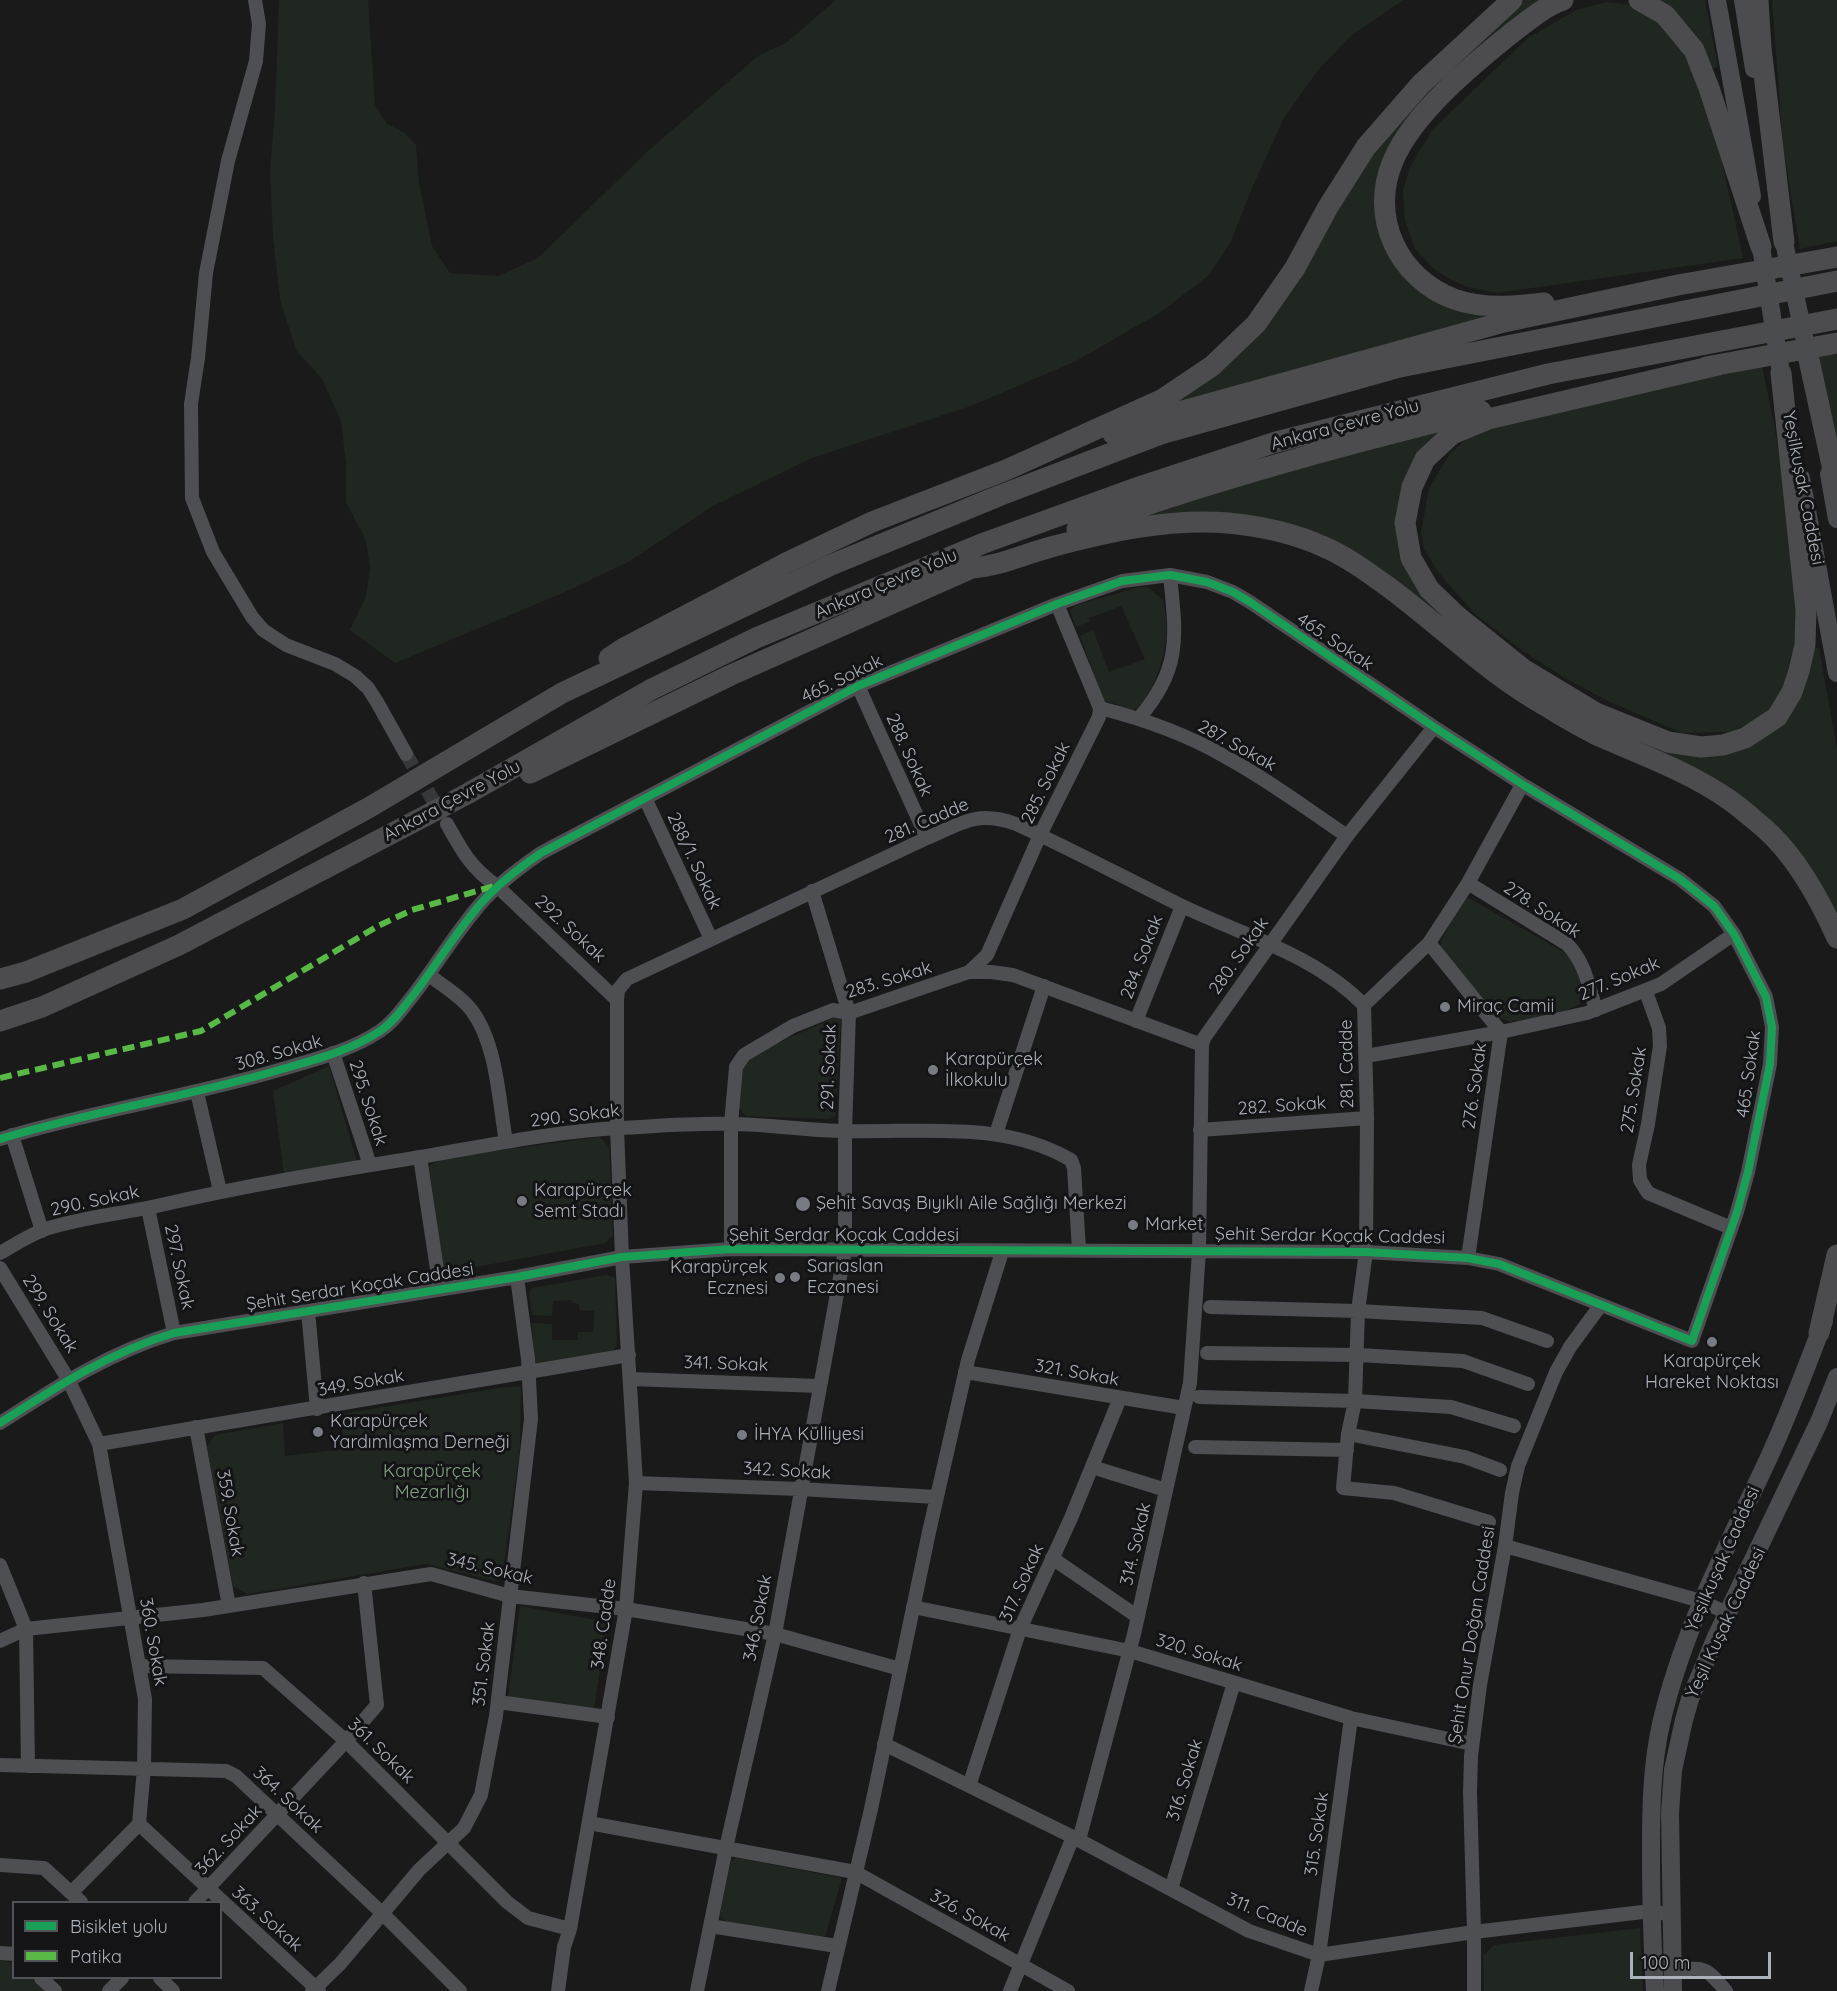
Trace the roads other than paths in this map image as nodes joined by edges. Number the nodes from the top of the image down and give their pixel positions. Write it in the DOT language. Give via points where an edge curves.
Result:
graph roads {
  1 [pos="255,0"];
  2 [pos="1512,0"];
  3 [pos="1563,0"];
  4 [pos="1639,0"];
  5 [pos="1718,0"];
  6 [pos="1743,0"];
  7 [pos="1758,0"];
  8 [pos="1784,242"];
  9 [pos="1761,248"];
  10 [pos="1832,257"];
  11 [pos="1837,281"];
  12 [pos="1678,285"];
  13 [pos="1837,319"];
  14 [pos="1837,343"];
  15 [pos="1809,360"];
  16 [pos="1718,365"];
  17 [pos="1781,373"];
  18 [pos="1006,470"];
  19 [pos="1837,488"];
  20 [pos="1837,519"];
  21 [pos="972,568"];
  22 [pos="1170,575"];
  23 [pos="1057,604"];
  24 [pos="1837,672"];
  25 [pos="858,686"];
  26 [pos="562,693"];
  27 [pos="1100,708"];
  28 [pos="1139,718"];
  29 [pos="1434,727"];
  30 [pos="406,754"];
  31 [pos="1522,785"];
  32 [pos="467,795"];
  33 [pos="645,798"];
  34 [pos="447,824"];
  35 [pos="1040,835"];
  36 [pos="1347,836"];
  37 [pos="927,838"];
  38 [pos="1468,883"];
  39 [pos="497,886"];
  40 [pos="812,891"];
  41 [pos="1182,906"];
  42 [pos="1734,934"];
  43 [pos="1837,938"];
  44 [pos="711,939"];
  45 [pos="1429,943"];
  46 [pos="1269,944"];
  47 [pos="987,955"];
  48 [pos="969,972"];
  49 [pos="1004,973"];
  50 [pos="429,975"];
  51 [pos="0,979"];
  52 [pos="1044,986"];
  53 [pos="1646,992"];
  54 [pos="617,1000"];
  55 [pos="1364,1005"];
  56 [pos="1596,1010"];
  57 [pos="849,1013"];
  58 [pos="0,1021"];
  59 [pos="1136,1021"];
  60 [pos="1501,1032"];
  61 [pos="1202,1046"];
  62 [pos="333,1053"];
  63 [pos="1366,1056"];
  64 [pos="197,1092"];
  65 [pos="1367,1118"];
  66 [pos="731,1124"];
  67 [pos="617,1128"];
  68 [pos="1200,1130"];
  69 [pos="845,1131"];
  70 [pos="996,1134"];
  71 [pos="6,1137"];
  72 [pos="506,1142"];
  73 [pos="420,1157"];
  74 [pos="369,1165"];
  75 [pos="220,1191"];
  76 [pos="148,1208"];
  77 [pos="1731,1228"];
  78 [pos="42,1231"];
  79 [pos="731,1250"];
  80 [pos="844,1250"];
  81 [pos="1080,1250"];
  82 [pos="1199,1251"];
  83 [pos="1002,1252"];
  84 [pos="1366,1252"];
  85 [pos="0,1253"];
  86 [pos="1837,1255"];
  87 [pos="622,1257"];
  88 [pos="1468,1258"];
  89 [pos="0,1268"];
  90 [pos="517,1277"];
  91 [pos="1837,1282"];
  92 [pos="441,1289"];
  93 [pos="1600,1306"];
  94 [pos="1210,1307"];
  95 [pos="308,1311"];
  96 [pos="1358,1311"];
  97 [pos="174,1333"];
  98 [pos="1819,1333"];
  99 [pos="1547,1341"];
  100 [pos="1692,1341"];
  101 [pos="1207,1353"];
  102 [pos="629,1355"];
  103 [pos="1358,1355"];
  104 [pos="965,1372"];
  105 [pos="529,1373"];
  106 [pos="1837,1377"];
  107 [pos="68,1379"];
  108 [pos="631,1379"];
  109 [pos="1528,1384"];
  110 [pos="819,1386"];
  111 [pos="1199,1397"];
  112 [pos="1120,1398"];
  113 [pos="1355,1401"];
  114 [pos="317,1408"];
  115 [pos="1184,1408"];
  116 [pos="0,1423"];
  117 [pos="1514,1426"];
  118 [pos="196,1427"];
  119 [pos="1348,1434"];
  120 [pos="99,1444"];
  121 [pos="1195,1447"];
  122 [pos="1347,1450"];
  123 [pos="1092,1467"];
  124 [pos="1500,1470"];
  125 [pos="636,1483"];
  126 [pos="800,1489"];
  127 [pos="1166,1490"];
  128 [pos="936,1497"];
  129 [pos="1489,1522"];
  130 [pos="1505,1546"];
  131 [pos="1052,1558"];
  132 [pos="0,1565"];
  133 [pos="364,1583"];
  134 [pos="510,1596"];
  135 [pos="1701,1601"];
  136 [pos="229,1606"];
  137 [pos="913,1607"];
  138 [pos="626,1609"];
  139 [pos="1727,1613"];
  140 [pos="1138,1617"];
  141 [pos="131,1618"];
  142 [pos="26,1629"];
  143 [pos="1020,1629"];
  144 [pos="775,1634"];
  145 [pos="0,1641"];
  146 [pos="1130,1651"];
  147 [pos="139,1666"];
  148 [pos="900,1669"];
  149 [pos="1234,1683"];
  150 [pos="498,1702"];
  151 [pos="608,1717"];
  152 [pos="1351,1718"];
  153 [pos="346,1741"];
  154 [pos="884,1744"];
  155 [pos="1472,1744"];
  156 [pos="0,1765"];
  157 [pos="28,1766"];
  158 [pos="144,1768"];
  159 [pos="969,1786"];
  160 [pos="277,1815"];
  161 [pos="589,1823"];
  162 [pos="138,1824"];
  163 [pos="1076,1839"];
  164 [pos="448,1842"];
  165 [pos="726,1848"];
  166 [pos="0,1866"];
  167 [pos="855,1872"];
  168 [pos="208,1889"];
  169 [pos="1171,1889"];
  170 [pos="76,1898"];
  171 [pos="196,1901"];
  172 [pos="221,1901"];
  173 [pos="222,1902"];
  174 [pos="1651,1911"];
  175 [pos="382,1913"];
  176 [pos="1671,1915"];
  177 [pos="711,1926"];
  178 [pos="570,1929"];
  179 [pos="1474,1932"];
  180 [pos="837,1946"];
  181 [pos="1319,1955"];
  182 [pos="1021,1965"];
  183 [pos="1673,1971"];
  184 [pos="43,1979"];
  185 [pos="120,1979"];
  186 [pos="162,1979"];
  187 [pos="315,1990"];
  188 [pos="55,1991"];
  189 [pos="109,1991"];
  190 [pos="173,1991"];
  191 [pos="460,1991"];
  192 [pos="558,1991"];
  193 [pos="697,1991"];
  194 [pos="828,1991"];
  195 [pos="1010,1991"];
  196 [pos="1068,1991"];
  197 [pos="1311,1991"];
  198 [pos="1474,1991"];
  199 [pos="1654,1991"];
  200 [pos="1673,1991"];
  201 [pos="1726,1991"];
  1 -- 30 [label="street" via="259,24 256,61 228,161 206,273 191,404 192,498 213,552 252,617 263,630 286,645 355,676 368,688"];
  2 -- 18 [label="highway" via="1420,84 1366,147 1295,268 1256,324 1212,366 1163,399"];
  3 -- 12 [label="highway" via="1492,48 1414,125 1393,161 1387,184 1384,210 1390,236 1402,259 1424,284 1455,299 1488,306"];
  4 -- 9 [label="highway" via="1665,15 1694,50"];
  5 -- 9 [label="main road, Yeşilkuşak Caddesi"];
  6 -- 8 [label="main road"];
  7 -- 8 [label="highway"];
  8 -- 15 [label="main road, bridge"];
  9 -- 17 [label="main road, Yeşilkuşak Caddesi, bridge"];
  10 -- 12 [label="highway"];
  11 -- 26 [label="highway, Ankara Çevre Yolu" via="1400,367 1161,434 831,565"];
  12 -- 18 [label="highway" via="1504,322 1186,410"];
  13 -- 32 [label="highway, Ankara Çevre Yolu" via="1548,374 1429,402 1276,442 1133,489 984,543 756,638 652,689"];
  14 -- 16 [label="highway"];
  15 -- 19 [label="highway"];
  15 -- 20 [label="main road"];
  16 -- 17 [label="highway" via="1488,419 1452,434 1425,459 1412,487 1405,523 1411,558 1429,589 1523,669 1596,713 1668,742 1701,747 1745,738 1777,717 1800,671 1806,610"];
  16 -- 21 [label="highway" via="1563,391 1407,429 1138,507"];
  17 -- 24 [label="main road, Yeşilkuşak Caddesi"];
  18 -- 26 [label="highway" via="872,522 786,563 624,648"];
  21 -- 32 [label="highway" via="731,675 509,783"];
  21 -- 43 [label="highway" via="990,567 1115,532 1174,524 1227,523 1278,531 1323,546 1367,572 1486,666 1543,705 1728,799 1766,830 1797,866"];
  22 -- 23 [label="street, 465. Sokak" via="1122,581"];
  22 -- 28 [label="street" via="1172,658 1163,686"];
  22 -- 29 [label="street, 465. Sokak" via="1233,592"];
  23 -- 25 [label="street, 465. Sokak"];
  23 -- 27 [label="street"];
  25 -- 33 [label="street, 465. Sokak"];
  25 -- 37 [label="street, 288. Sokak"];
  26 -- 51 [label="highway, Ankara Çevre Yolu" via="370,807 183,909"];
  27 -- 28 [label="street, 287. Sokak"];
  27 -- 35 [label="street, 285. Sokak"];
  28 -- 36 [label="street, 287. Sokak" via="1224,756"];
  29 -- 31 [label="street, 465. Sokak"];
  29 -- 36 [label="street, 280. Sokak"];
  31 -- 38 [label="street"];
  31 -- 42 [label="street, 465. Sokak" via="1680,879 1714,906"];
  32 -- 58 [label="highway, Ankara Çevre Yolu" via="179,945 42,1007"];
  33 -- 39 [label="street, 465. Sokak" via="541,853"];
  33 -- 44 [label="street, 288/1. Sokak"];
  34 -- 39 [label="street, 292. Sokak" via="471,865"];
  35 -- 37 [label="street, 281. Cadde" via="985,816"];
  35 -- 41 [label="street, 281. Cadde"];
  35 -- 47 [label="street, 285. Sokak"];
  36 -- 46 [label="street, 280. Sokak"];
  37 -- 40 [label="street, 281. Cadde"];
  38 -- 45 [label="street"];
  38 -- 56 [label="street, 278. Sokak" via="1573,950 1583,966"];
  39 -- 50 [label="street, 308. Sokak" via="474,911"];
  39 -- 54 [label="street, 292. Sokak"];
  40 -- 44 [label="street, 281. Cadde"];
  40 -- 57 [label="street, 291. Sokak"];
  41 -- 46 [label="street, 281. Cadde"];
  41 -- 59 [label="street, 284. Sokak"];
  42 -- 53 [label="street, 277. Sokak"];
  42 -- 77 [label="street, 465. Sokak" via="1766,997 1772,1027 1770,1064 1748,1172"];
  44 -- 54 [label="street, 281. Cadde" via="627,979 618,990"];
  45 -- 55 [label="street"];
  45 -- 60 [label="street, 276. Sokak"];
  46 -- 55 [label="street, 281. Cadde" via="1334,980"];
  46 -- 61 [label="street, 280. Sokak" via="1210,1028"];
  47 -- 48 [label="street, 285. Sokak"];
  47 -- 49 [label="street"];
  48 -- 49 [label="street, 283. Sokak"];
  48 -- 57 [label="street, 283. Sokak"];
  49 -- 52 [label="street, 283. Sokak"];
  50 -- 62 [label="street, 308. Sokak" via="382,1030"];
  50 -- 72 [label="street" via="462,1000 480,1023 492,1059"];
  52 -- 59 [label="street, 283. Sokak"];
  52 -- 70 [label="street"];
  53 -- 56 [label="street, 277. Sokak"];
  53 -- 77 [label="street, 275. Sokak" via="1660,1035 1638,1173 1648,1193"];
  54 -- 67 [label="street"];
  55 -- 63 [label="street, 281. Cadde"];
  56 -- 60 [label="street, 277. Sokak"];
  57 -- 66 [label="street, 283. Sokak" via="833,1010 793,1026 744,1055 736,1066"];
  57 -- 69 [label="street, 291. Sokak"];
  59 -- 61 [label="street, 283. Sokak"];
  60 -- 63 [label="street, 277. Sokak"];
  60 -- 88 [label="street, 276. Sokak"];
  61 -- 68 [label="street, 280. Sokak"];
  62 -- 64 [label="street, 308. Sokak"];
  62 -- 74 [label="street, 295. Sokak"];
  63 -- 65 [label="street, 281. Cadde"];
  64 -- 71 [label="street, 308. Sokak"];
  64 -- 75 [label="street"];
  65 -- 68 [label="street, 282. Sokak"];
  65 -- 84 [label="street, 281. Cadde"];
  66 -- 67 [label="street, 290. Sokak"];
  66 -- 69 [label="street, 290. Sokak"];
  66 -- 79 [label="street, 283. Sokak"];
  67 -- 72 [label="street, 290. Sokak"];
  67 -- 87 [label="street"];
  68 -- 82 [label="street, 280. Sokak"];
  69 -- 70 [label="street, 290. Sokak" via="946,1130"];
  69 -- 80 [label="street, 291. Sokak"];
  70 -- 81 [label="street, 290. Sokak" via="1018,1138 1071,1160"];
  71 -- 78 [label="street"];
  72 -- 73 [label="street, 290. Sokak"];
  73 -- 74 [label="street, 290. Sokak"];
  73 -- 92 [label="street"];
  74 -- 75 [label="street, 290. Sokak"];
  75 -- 76 [label="street, 290. Sokak"];
  76 -- 78 [label="street, 290. Sokak"];
  76 -- 97 [label="street, 297. Sokak"];
  77 -- 100 [label="street, 465. Sokak"];
  78 -- 85 [label="street, 290. Sokak"];
  79 -- 80 [label="street, Şehit Serdar Koçak Caddesi"];
  79 -- 87 [label="street, Şehit Serdar Koçak Caddesi"];
  80 -- 83 [label="street, Şehit Serdar Koçak Caddesi"];
  80 -- 110 [label="street, 346. Sokak"];
  81 -- 82 [label="street, Şehit Serdar Koçak Caddesi"];
  81 -- 83 [label="street, Şehit Serdar Koçak Caddesi"];
  82 -- 84 [label="street, Şehit Serdar Koçak Caddesi"];
  82 -- 115 [label="street, 314. Sokak" via="1190,1383"];
  83 -- 104 [label="street"];
  84 -- 88 [label="street, Şehit Serdar Koçak Caddesi"];
  84 -- 96 [label="street, 281. Cadde"];
  86 -- 98 [label="highway"];
  87 -- 90 [label="street, Şehit Serdar Koçak Caddesi"];
  87 -- 102 [label="street, 348. Cadde"];
  88 -- 93 [label="street, Şehit Serdar Koçak Caddesi" via="1512,1268"];
  89 -- 107 [label="street, 299. Sokak"];
  90 -- 92 [label="street, Şehit Serdar Koçak Caddesi"];
  90 -- 105 [label="street, 351. Sokak"];
  91 -- 98 [label="main road, Yeşilkuşak Caddesi"];
  92 -- 95 [label="street, Şehit Serdar Koçak Caddesi"];
  93 -- 100 [label="street, Şehit Serdar Koçak Caddesi"];
  93 -- 130 [label="street, Şehit Onur Doğan Caddesi" via="1563,1358 1527,1443 1512,1493"];
  94 -- 96 [label="street"];
  95 -- 97 [label="street, Şehit Serdar Koçak Caddesi"];
  95 -- 114 [label="street"];
  96 -- 99 [label="street" via="1482,1318"];
  96 -- 103 [label="street, 281. Cadde"];
  97 -- 107 [label="street, Şehit Serdar Koçak Caddesi" via="127,1349"];
  98 -- 135 [label="main road, Yeşilkuşak Caddesi" via="1778,1436"];
  101 -- 103 [label="street"];
  102 -- 105 [label="street, 349. Sokak"];
  102 -- 108 [label="street, 348. Cadde"];
  103 -- 109 [label="street" via="1463,1361"];
  103 -- 113 [label="street, 281. Cadde"];
  104 -- 112 [label="street, 321. Sokak"];
  104 -- 128 [label="street"];
  105 -- 114 [label="street, 349. Sokak"];
  105 -- 134 [label="street, 351. Sokak" via="531,1419"];
  106 -- 139 [label="main road, Yeşil Kuşak Caddesi"];
  107 -- 116 [label="street, Şehit Serdar Koçak Caddesi"];
  107 -- 120 [label="street, 360. Sokak"];
  108 -- 110 [label="street, 341. Sokak"];
  108 -- 125 [label="street, 348. Cadde"];
  110 -- 126 [label="street, 346. Sokak"];
  111 -- 113 [label="street"];
  112 -- 115 [label="street, 321. Sokak"];
  112 -- 123 [label="street, 317. Sokak"];
  113 -- 117 [label="street" via="1451,1407"];
  113 -- 119 [label="street, 281. Cadde"];
  114 -- 118 [label="street, 349. Sokak"];
  115 -- 127 [label="street, 314. Sokak"];
  118 -- 120 [label="street, 349. Sokak"];
  118 -- 136 [label="street, 359. Sokak"];
  119 -- 122 [label="street, 281. Cadde"];
  119 -- 124 [label="street" via="1465,1456"];
  120 -- 141 [label="street, 360. Sokak"];
  121 -- 122 [label="street"];
  122 -- 129 [label="street, 281. Cadde" via="1343,1488 1394,1493"];
  123 -- 127 [label="street"];
  123 -- 131 [label="street, 317. Sokak"];
  125 -- 126 [label="street, 342. Sokak"];
  125 -- 138 [label="street, 348. Cadde"];
  126 -- 128 [label="street, 342. Sokak"];
  126 -- 144 [label="street, 346. Sokak"];
  127 -- 140 [label="street, 314. Sokak"];
  128 -- 137 [label="street"];
  130 -- 135 [label="street"];
  130 -- 155 [label="street, Şehit Onur Doğan Caddesi"];
  131 -- 140 [label="street"];
  131 -- 143 [label="street, 317. Sokak"];
  132 -- 142 [label="street"];
  133 -- 134 [label="street, 345. Sokak" via="431,1574"];
  133 -- 136 [label="street, 345. Sokak"];
  133 -- 153 [label="street, 362. Sokak" via="377,1705"];
  134 -- 138 [label="street, 345. Sokak"];
  134 -- 150 [label="street, 351. Sokak"];
  135 -- 139 [label="street"];
  135 -- 174 [label="main road, Yeşilkuşak Caddesi" via="1671,1689 1656,1756"];
  136 -- 141 [label="street, 345. Sokak"];
  137 -- 143 [label="street, 320. Sokak"];
  137 -- 148 [label="street"];
  138 -- 144 [label="street, 345. Sokak"];
  138 -- 151 [label="street, 348. Cadde"];
  139 -- 176 [label="main road, Yeşil Kuşak Caddesi" via="1690,1699 1676,1752 1670,1813"];
  140 -- 146 [label="street, 314. Sokak"];
  141 -- 142 [label="street, 345. Sokak"];
  141 -- 147 [label="street, 360. Sokak"];
  142 -- 145 [label="street, 345. Sokak"];
  142 -- 157 [label="street"];
  143 -- 146 [label="street, 320. Sokak"];
  143 -- 159 [label="street, 317. Sokak"];
  144 -- 148 [label="street, 345. Sokak"];
  144 -- 165 [label="street, 346. Sokak"];
  146 -- 149 [label="street, 320. Sokak"];
  146 -- 163 [label="street, 314. Sokak"];
  147 -- 153 [label="street, 361. Sokak" via="263,1668"];
  147 -- 158 [label="street, 360. Sokak" via="145,1699"];
  148 -- 154 [label="street"];
  149 -- 152 [label="street, 320. Sokak"];
  149 -- 169 [label="street, 316. Sokak"];
  150 -- 151 [label="street"];
  150 -- 164 [label="street, 351. Sokak" via="481,1795 464,1828"];
  151 -- 161 [label="street, 348. Cadde"];
  152 -- 155 [label="street, 320. Sokak"];
  152 -- 181 [label="street, 315. Sokak"];
  153 -- 160 [label="street, 362. Sokak"];
  153 -- 164 [label="street, 361. Sokak"];
  154 -- 159 [label="street, 311. Cadde"];
  154 -- 167 [label="street"];
  155 -- 179 [label="street, Şehit Onur Doğan Caddesi"];
  156 -- 157 [label="street, 364. Sokak"];
  157 -- 158 [label="street, 364. Sokak"];
  158 -- 160 [label="street, 364. Sokak" via="226,1771"];
  158 -- 162 [label="street, 360. Sokak"];
  159 -- 163 [label="street, 311. Cadde"];
  160 -- 168 [label="street, 362. Sokak"];
  160 -- 175 [label="street, 364. Sokak"];
  161 -- 165 [label="street, 326. Sokak"];
  161 -- 178 [label="street, 348. Cadde"];
  162 -- 168 [label="street, 363. Sokak"];
  162 -- 170 [label="street"];
  163 -- 169 [label="street, 311. Cadde"];
  163 -- 182 [label="street, 314. Sokak"];
  164 -- 175 [label="street, 351. Sokak"];
  164 -- 178 [label="street, 361. Sokak" via="507,1902 528,1917"];
  165 -- 167 [label="street, 326. Sokak"];
  165 -- 177 [label="street, 346. Sokak"];
  166 -- 170 [label="street" via="44,1868"];
  167 -- 180 [label="street"];
  167 -- 182 [label="street, 326. Sokak"];
  168 -- 171 [label="street, 362. Sokak"];
  168 -- 172 [label="street, 363. Sokak"];
  169 -- 181 [label="street, 311. Cadde" via="1249,1930"];
  173 -- 187 [label="street, 363. Sokak"];
  174 -- 176 [label="street, 311. Cadde"];
  174 -- 179 [label="street, 311. Cadde"];
  174 -- 199 [label="main road, Yeşilkuşak Caddesi"];
  175 -- 187 [label="street, 351. Sokak"];
  175 -- 191 [label="street, 364. Sokak"];
  176 -- 183 [label="main road, Yeşil Kuşak Caddesi"];
  177 -- 180 [label="street"];
  177 -- 193 [label="street, 346. Sokak"];
  178 -- 192 [label="street, 348. Cadde"];
  179 -- 181 [label="street, 311. Cadde"];
  179 -- 198 [label="street, Şehit Onur Doğan Caddesi"];
  180 -- 194 [label="street"];
  181 -- 197 [label="street, 315. Sokak"];
  182 -- 195 [label="street, 314. Sokak"];
  182 -- 196 [label="street, 326. Sokak"];
  183 -- 200 [label="main road, Yeşil Kuşak Caddesi"];
  183 -- 201 [label="street" via="1709,1971"];
  184 -- 188 [label="street"];
  185 -- 189 [label="street"];
  186 -- 190 [label="street"];
}
